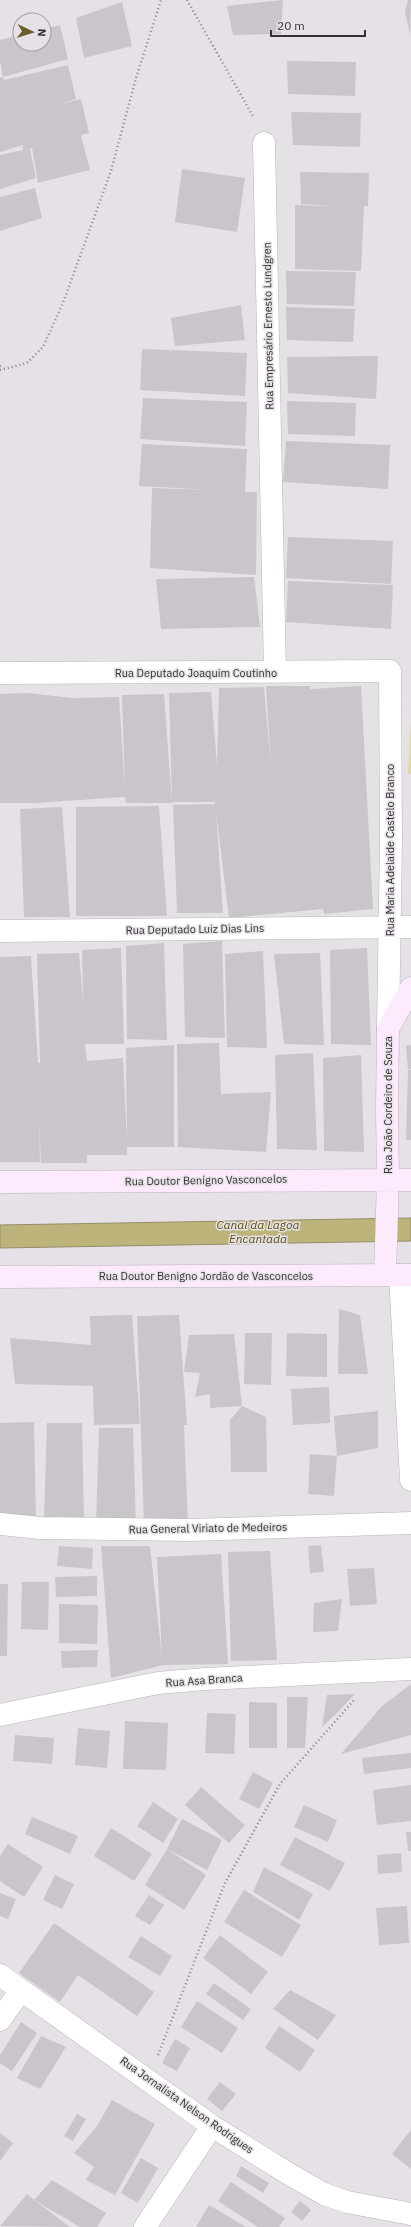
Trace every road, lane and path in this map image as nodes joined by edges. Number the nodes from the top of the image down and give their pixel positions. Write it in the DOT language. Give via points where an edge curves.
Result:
graph roads {
  1 [pos="161,0"];
  2 [pos="187,0"];
  3 [pos="264,143"];
  4 [pos="0,366"];
  5 [pos="1,370"];
  6 [pos="390,671"];
  7 [pos="275,672"];
  8 [pos="0,673"];
  9 [pos="389,928"];
  10 [pos="411,928"];
  11 [pos="0,931"];
  12 [pos="411,988"];
  13 [pos="388,1029"];
  14 [pos="411,1180"];
  15 [pos="0,1182"];
  16 [pos="388,1187"];
  17 [pos="396,1272"];
  18 [pos="0,1277"];
  19 [pos="411,1480"];
  20 [pos="411,1523"];
  21 [pos="2,1525"];
  22 [pos="411,1669"];
  23 [pos="381,1671"];
  24 [pos="0,1715"];
  25 [pos="0,1975"];
  26 [pos="21,1990"];
  27 [pos="0,2020"];
  28 [pos="149,2079"];
  29 [pos="212,2126"];
  30 [pos="411,2214"];
  31 [pos="144,2227"];
  1 -- 5 [label="path" via="136,78 111,171 63,303 43,347 27,363"];
  2 -- 3 [label="path" via="254,117"];
  3 -- 7 [label="street, Rua Empresário Ernesto Lundgren"];
  4 -- 5 [label="path"];
  6 -- 7 [label="street, Rua Deputado Joaquim Coutinho"];
  6 -- 9 [label="street, Rua Maria Adelaide Castelo Branco"];
  7 -- 8 [label="street, Rua Deputado Joaquim Coutinho"];
  9 -- 10 [label="street"];
  9 -- 11 [label="street, Rua Deputado Luiz Dias Lins"];
  9 -- 13 [label="street, Rua Maria Adelaide Castelo Branco"];
  12 -- 13 [label="main road, Rua João Cordeiro de Souza"];
  13 -- 16 [label="main road, Rua João Cordeiro de Souza"];
  14 -- 16 [label="main road, Rua Doutor Benígno Vasconcelos"];
  15 -- 16 [label="main road, Rua Doutor Benígno Vasconcelos"];
  16 -- 17 [label="main road, Rua João Cordeiro de Souza"];
  17 -- 18 [label="main road, Rua Doutor Benigno Jordão de Vasconcelos"];
  17 -- 19 [label="street"];
  20 -- 21 [label="street, Rua General Viriato de Medeiros" via="190,1530"];
  22 -- 23 [label="street, Rua Asa Branca"];
  23 -- 24 [label="street, Rua Asa Branca" via="158,1683"];
  23 -- 28 [label="path" via="280,1784 225,1882"];
  25 -- 26 [label="street, Rua Jornalista Nelson Rodrigues"];
  26 -- 27 [label="street"];
  26 -- 28 [label="street, Rua Jornalista Nelson Rodrigues"];
  28 -- 29 [label="street, Rua Jornalista Nelson Rodrigues"];
  29 -- 30 [label="street, Rua Jornalista Nelson Rodrigues" via="324,2194 369,2207"];
  29 -- 31 [label="street"];
}
